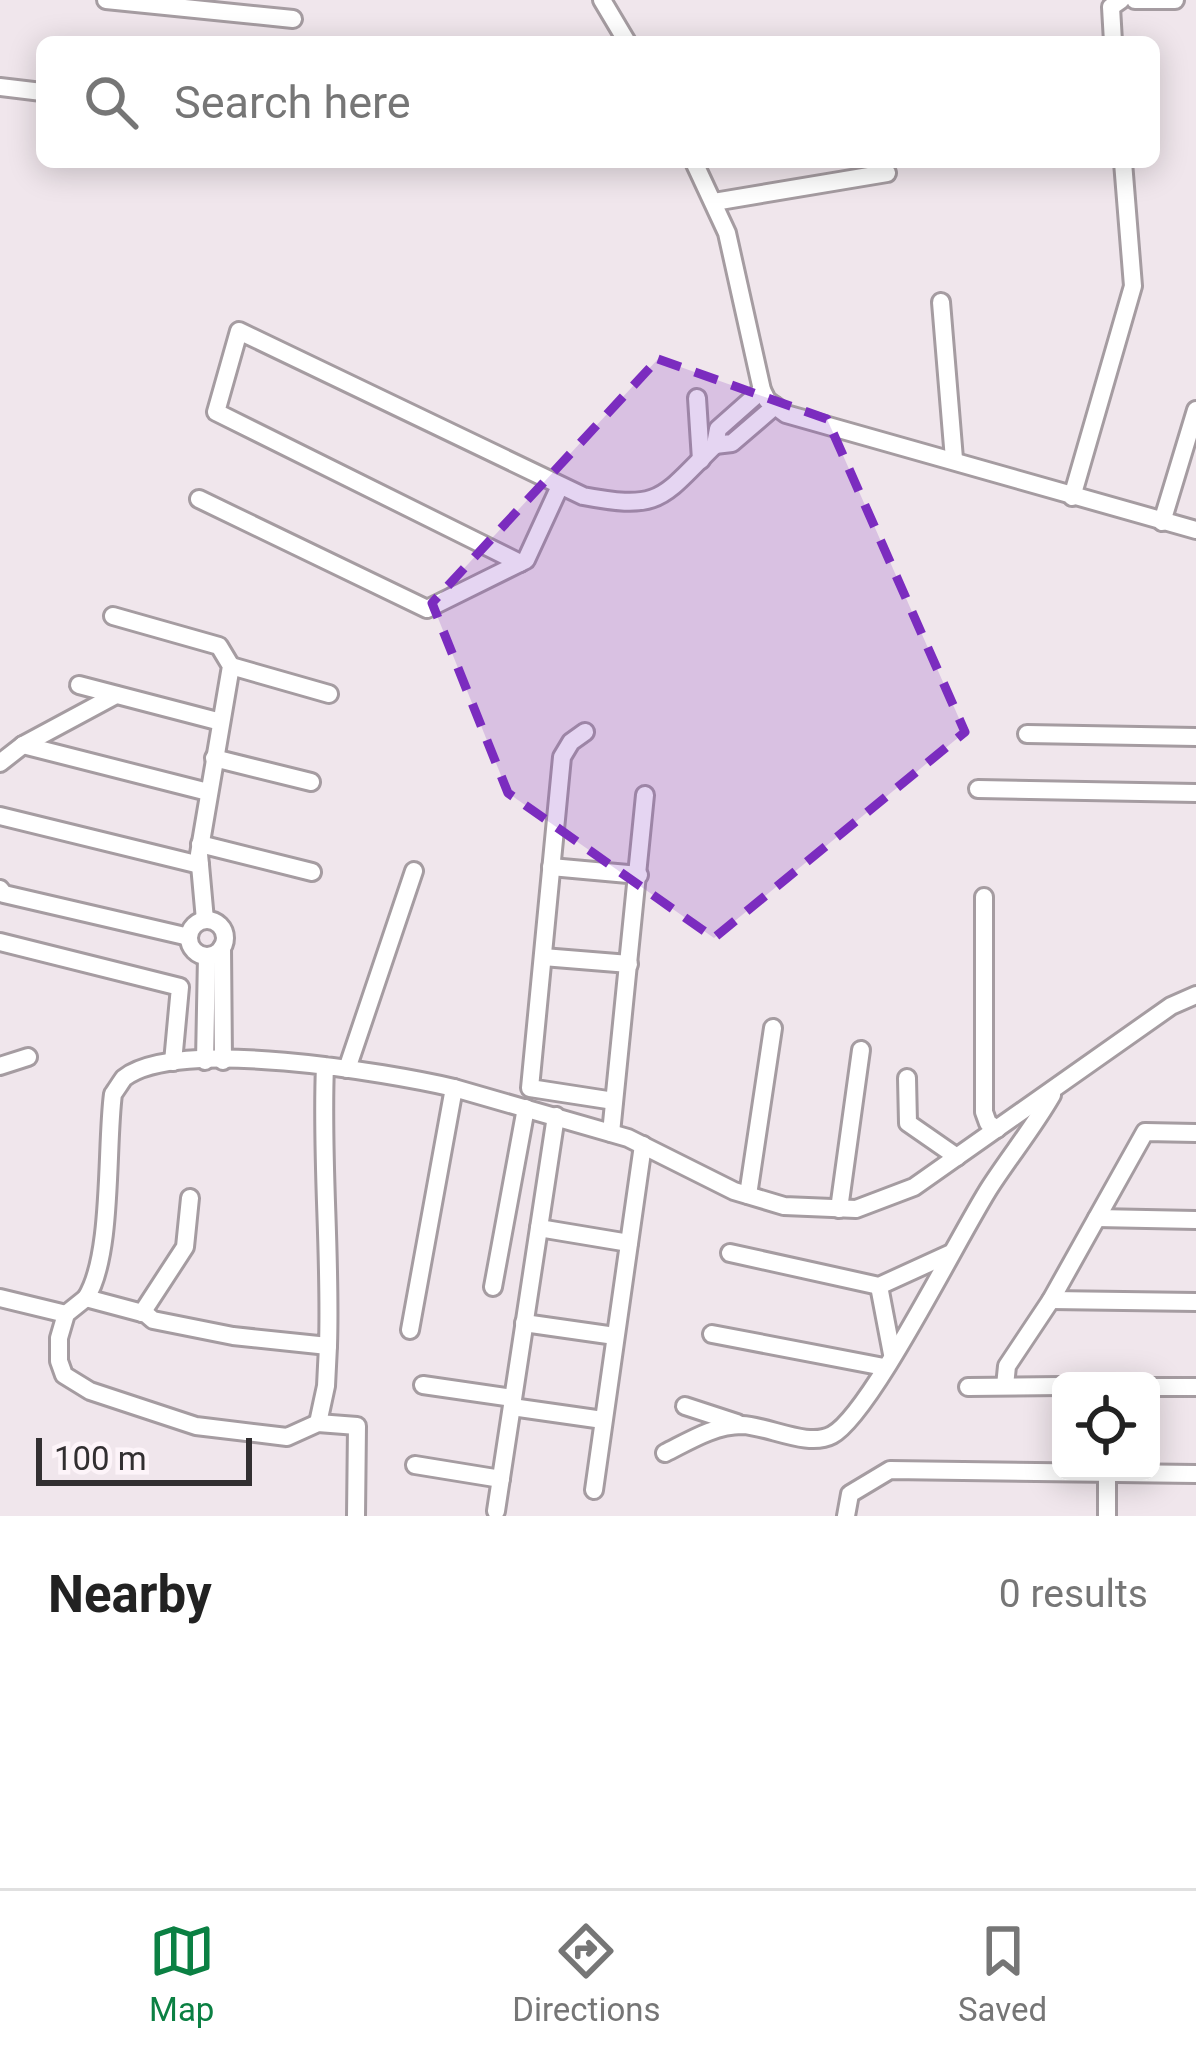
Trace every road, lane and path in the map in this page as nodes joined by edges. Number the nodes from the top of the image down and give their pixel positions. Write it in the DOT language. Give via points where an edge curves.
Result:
graph roads {
  1 [pos="106,0"];
  2 [pos="1121,0"];
  3 [pos="1135,0"];
  4 [pos="1175,0"];
  5 [pos="609,4"];
  6 [pos="293,19"];
  7 [pos="624,36"];
  8 [pos="1113,36"];
  9 [pos="0,87"];
  10 [pos="36,91"];
  11 [pos="697,168"];
  12 [pos="1123,168"];
  13 [pos="886,173"];
  14 [pos="714,202"];
  15 [pos="940,302"];
  16 [pos="762,390"];
  17 [pos="697,398"];
  18 [pos="775,406"];
  19 [pos="1196,410"];
  20 [pos="715,445"];
  21 [pos="954,459"];
  22 [pos="700,460"];
  23 [pos="560,486"];
  24 [pos="1072,497"];
  25 [pos="199,500"];
  26 [pos="1162,522"];
  27 [pos="1196,530"];
  28 [pos="520,563"];
  29 [pos="113,616"];
  30 [pos="232,666"];
  31 [pos="79,685"];
  32 [pos="329,694"];
  33 [pos="116,695"];
  34 [pos="221,722"];
  35 [pos="585,732"];
  36 [pos="1027,734"];
  37 [pos="1196,737"];
  38 [pos="23,745"];
  39 [pos="214,758"];
  40 [pos="0,763"];
  41 [pos="311,782"];
  42 [pos="978,789"];
  43 [pos="208,791"];
  44 [pos="1196,794"];
  45 [pos="645,795"];
  46 [pos="0,817"];
  47 [pos="200,844"];
  48 [pos="200,865"];
  49 [pos="551,867"];
  50 [pos="414,871"];
  51 [pos="312,872"];
  52 [pos="639,874"];
  53 [pos="0,889"];
  54 [pos="984,897"];
  55 [pos="205,920"];
  56 [pos="189,938"];
  57 [pos="0,942"];
  58 [pos="215,951"];
  59 [pos="543,957"];
  60 [pos="628,964"];
  61 [pos="1192,997"];
  62 [pos="1196,1017"];
  63 [pos="773,1028"];
  64 [pos="861,1050"];
  65 [pos="28,1057"];
  66 [pos="214,1061"];
  67 [pos="173,1062"];
  68 [pos="0,1066"];
  69 [pos="325,1066"];
  70 [pos="347,1069"];
  71 [pos="908,1078"];
  72 [pos="1056,1087"];
  73 [pos="454,1088"];
  74 [pos="614,1101"];
  75 [pos="526,1108"];
  76 [pos="556,1115"];
  77 [pos="997,1129"];
  78 [pos="611,1133"];
  79 [pos="1196,1133"];
  80 [pos="643,1145"];
  81 [pos="957,1157"];
  82 [pos="748,1195"];
  83 [pos="190,1198"];
  84 [pos="839,1209"];
  85 [pos="1097,1218"];
  86 [pos="1196,1220"];
  87 [pos="539,1228"];
  88 [pos="628,1243"];
  89 [pos="730,1253"];
  90 [pos="950,1254"];
  91 [pos="493,1286"];
  92 [pos="879,1286"];
  93 [pos="0,1298"];
  94 [pos="86,1298"];
  95 [pos="1052,1300"];
  96 [pos="1196,1302"];
  97 [pos="142,1313"];
  98 [pos="66,1314"];
  99 [pos="524,1323"];
  100 [pos="410,1330"];
  101 [pos="712,1334"];
  102 [pos="616,1336"];
  103 [pos="328,1346"];
  104 [pos="888,1361"];
  105 [pos="423,1385"];
  106 [pos="1005,1386"];
  107 [pos="1052,1386"];
  108 [pos="968,1387"];
  109 [pos="1160,1387"];
  110 [pos="1196,1387"];
  111 [pos="512,1403"];
  112 [pos="685,1406"];
  113 [pos="604,1420"];
  114 [pos="318,1423"];
  115 [pos="749,1426"];
  116 [pos="665,1454"];
  117 [pos="415,1465"];
  118 [pos="1052,1471"];
  119 [pos="1160,1473"];
  120 [pos="1196,1474"];
  121 [pos="501,1479"];
  122 [pos="1107,1480"];
  123 [pos="594,1490"];
  124 [pos="496,1511"];
  125 [pos="356,1516"];
  126 [pos="846,1516"];
  127 [pos="1107,1516"];
  1 -- 6 [label="street"];
  2 -- 8 [label="street" via="1111,7"];
  3 -- 4 [label="street"];
  5 -- 7 [label="street"];
  9 -- 10 [label="street"];
  11 -- 14 [label="street"];
  12 -- 24 [label="street" via="1132,286"];
  13 -- 14 [label="street"];
  14 -- 16 [label="street" via="734,254"];
  15 -- 21 [label="street"];
  16 -- 18 [label="street"];
  16 -- 20 [label="street" via="718,430"];
  17 -- 22 [label="street"];
  18 -- 20 [label="street" via="732,443"];
  18 -- 21 [label="street"];
  19 -- 26 [label="street"];
  20 -- 22 [label="street"];
  21 -- 24 [label="street"];
  22 -- 23 [label="street" via="649,503"];
  23 -- 28 [label="street"];
  23 -- 28 [label="street" via="239,331 216,412"];
  24 -- 26 [label="street"];
  25 -- 28 [label="street" via="428,609"];
  26 -- 27 [label="street"];
  29 -- 30 [label="street" via="219,646"];
  30 -- 32 [label="street"];
  30 -- 34 [label="street"];
  31 -- 33 [label="street"];
  33 -- 34 [label="street"];
  33 -- 38 [label="street"];
  34 -- 39 [label="street"];
  35 -- 49 [label="street" via="562,757"];
  36 -- 37 [label="street"];
  38 -- 40 [label="street"];
  38 -- 43 [label="street"];
  39 -- 41 [label="street"];
  39 -- 43 [label="street"];
  42 -- 44 [label="street"];
  43 -- 47 [label="street"];
  45 -- 52 [label="street"];
  46 -- 48 [label="street"];
  47 -- 48 [label="street"];
  47 -- 51 [label="street"];
  48 -- 55 [label="street"];
  49 -- 52 [label="street"];
  49 -- 59 [label="street"];
  50 -- 70 [label="street"];
  52 -- 60 [label="street"];
  53 -- 56 [label="street"];
  54 -- 77 [label="street" via="984,1112"];
  55 -- 56 [label="street"];
  55 -- 58 [label="street" via="223,929"];
  56 -- 58 [label="street" via="196,952"];
  57 -- 67 [label="street" via="180,987"];
  58 -- 66 [label="street"];
  59 -- 60 [label="street"];
  59 -- 74 [label="street" via="530,1088"];
  60 -- 74 [label="street"];
  61 -- 62 [label="street"];
  61 -- 72 [label="street"];
  63 -- 82 [label="street"];
  64 -- 84 [label="street"];
  65 -- 68 [label="street"];
  66 -- 67 [label="street"];
  66 -- 69 [label="street"];
  67 -- 94 [label="street" via="124,1079 113,1094 104,1216"];
  69 -- 70 [label="street"];
  69 -- 103 [label="street"];
  70 -- 73 [label="street"];
  71 -- 81 [label="street" via="908,1124"];
  72 -- 77 [label="street"];
  72 -- 90 [label="street"];
  73 -- 75 [label="street"];
  73 -- 100 [label="street"];
  74 -- 78 [label="street"];
  75 -- 76 [label="street"];
  75 -- 91 [label="street"];
  76 -- 78 [label="street"];
  76 -- 87 [label="street"];
  77 -- 81 [label="street"];
  78 -- 80 [label="street"];
  79 -- 85 [label="street" via="1145,1132"];
  80 -- 82 [label="street"];
  80 -- 88 [label="street"];
  81 -- 84 [label="street" via="890,1199"];
  82 -- 84 [label="street"];
  83 -- 97 [label="street" via="184,1247"];
  85 -- 86 [label="street"];
  85 -- 95 [label="street"];
  87 -- 88 [label="street"];
  87 -- 99 [label="street"];
  88 -- 102 [label="street"];
  89 -- 92 [label="street"];
  90 -- 92 [label="street"];
  90 -- 104 [label="street"];
  92 -- 104 [label="street"];
  93 -- 98 [label="street"];
  94 -- 97 [label="street"];
  94 -- 98 [label="street"];
  95 -- 96 [label="street"];
  95 -- 106 [label="street" via="1006,1366"];
  97 -- 103 [label="street" via="233,1336"];
  98 -- 114 [label="street" via="59,1361 64,1375 90,1391 196,1426 287,1437"];
  99 -- 102 [label="street"];
  99 -- 111 [label="street"];
  101 -- 104 [label="street"];
  102 -- 113 [label="street"];
  103 -- 114 [label="street"];
  104 -- 115 [label="street" via="829,1437"];
  105 -- 111 [label="street"];
  106 -- 107 [label="street"];
  106 -- 108 [label="street"];
  109 -- 110 [label="street"];
  111 -- 113 [label="street"];
  111 -- 121 [label="street"];
  112 -- 115 [label="street"];
  113 -- 123 [label="street"];
  114 -- 125 [label="street" via="357,1426"];
  115 -- 116 [label="street" via="719,1428"];
  117 -- 121 [label="street"];
  118 -- 126 [label="street" via="890,1470 850,1494"];
  119 -- 120 [label="street"];
  121 -- 124 [label="street"];
  122 -- 127 [label="street"];
}
